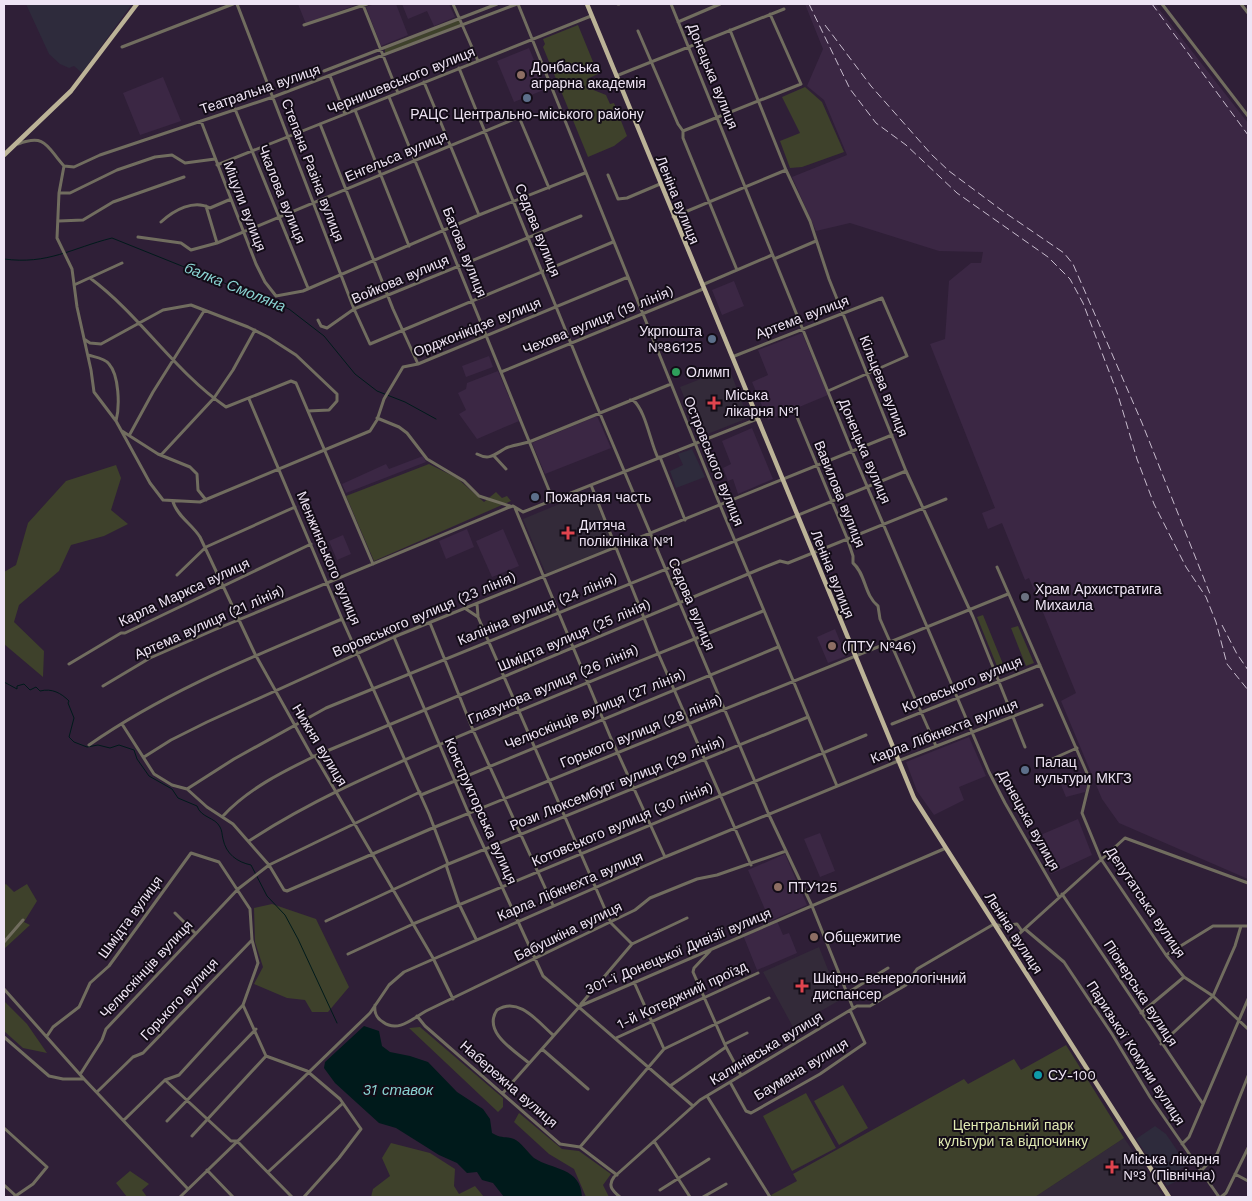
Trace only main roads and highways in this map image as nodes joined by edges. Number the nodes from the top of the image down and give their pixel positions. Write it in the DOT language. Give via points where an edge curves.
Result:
graph roads {
  1 [pos="137,4"];
  2 [pos="587,4"];
  3 [pos="4,155"];
  4 [pos="1169,1197"];
  1 -- 3 [label="main road" via="87,73 57,107"];
  2 -- 4 [label="main road, Леніна вулиця" via="914,798"];
}
